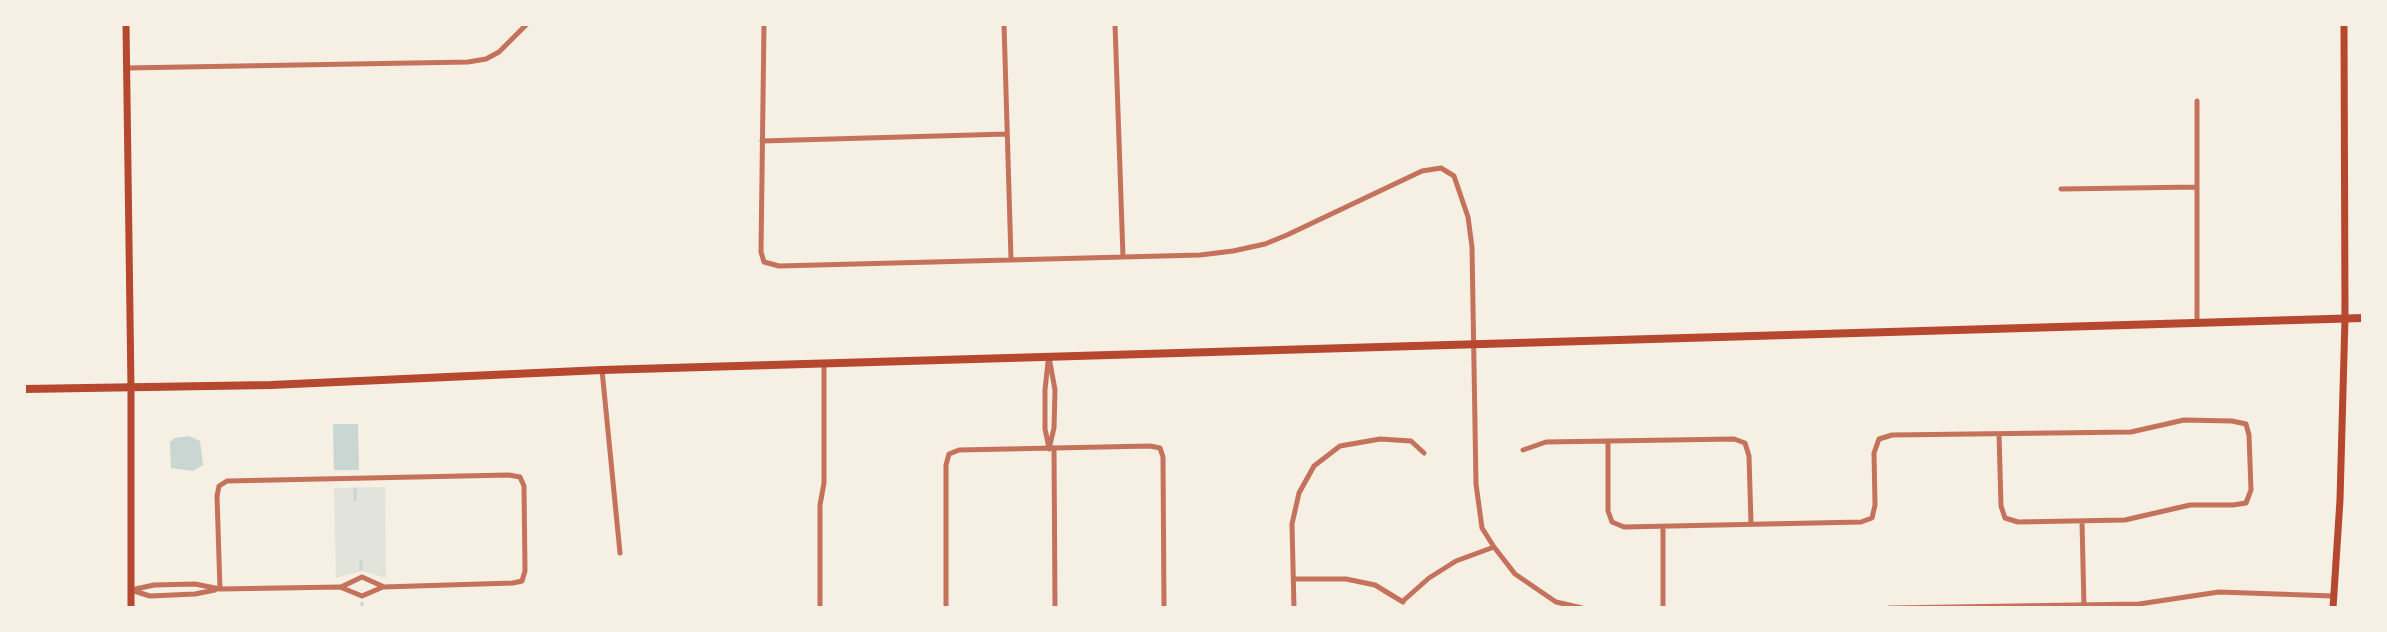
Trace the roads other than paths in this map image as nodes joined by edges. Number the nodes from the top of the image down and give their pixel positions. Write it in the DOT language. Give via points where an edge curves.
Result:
graph roads {
  1 [pos="126,24"];
  2 [pos="527,24"];
  3 [pos="764,24"];
  4 [pos="1004,24"];
  5 [pos="1115,24"];
  6 [pos="2344,24"];
  7 [pos="126,68"];
  8 [pos="2197,101"];
  9 [pos="1007,134"];
  10 [pos="762,141"];
  11 [pos="2197,187"];
  12 [pos="2061,189"];
  13 [pos="1123,257"];
  14 [pos="1011,259"];
  15 [pos="2345,318"];
  16 [pos="2363,318"];
  17 [pos="2197,322"];
  18 [pos="1473,343"];
  19 [pos="1049,357"];
  20 [pos="824,363"];
  21 [pos="602,370"];
  22 [pos="24,389"];
  23 [pos="131,389"];
  24 [pos="1045,418"];
  25 [pos="1055,418"];
  26 [pos="1999,434"];
  27 [pos="1608,441"];
  28 [pos="1052,448"];
  29 [pos="1523,450"];
  30 [pos="1424,453"];
  31 [pos="2082,521"];
  32 [pos="1751,523"];
  33 [pos="1663,527"];
  34 [pos="1494,547"];
  35 [pos="620,553"];
  36 [pos="1294,579"];
  37 [pos="185,584"];
  38 [pos="340,587"];
  39 [pos="383,587"];
  40 [pos="220,589"];
  41 [pos="131,590"];
  42 [pos="186,595"];
  43 [pos="2333,596"];
  44 [pos="1405,605"];
  45 [pos="2084,606"];
  46 [pos="131,608"];
  47 [pos="820,608"];
  48 [pos="946,608"];
  49 [pos="1055,608"];
  50 [pos="1164,608"];
  51 [pos="1294,608"];
  52 [pos="1582,608"];
  53 [pos="1663,608"];
  54 [pos="1889,608"];
  55 [pos="2333,608"];
  1 -- 7 [label="main road"];
  2 -- 7 [label="street" via="499,52 468,62"];
  3 -- 10 [label="street"];
  4 -- 9 [label="street"];
  5 -- 13 [label="street"];
  6 -- 15 [label="main road"];
  7 -- 23 [label="main road"];
  8 -- 11 [label="street"];
  9 -- 10 [label="street"];
  9 -- 14 [label="street"];
  10 -- 14 [label="street" via="764,262 779,266"];
  11 -- 12 [label="street"];
  11 -- 17 [label="street"];
  13 -- 14 [label="street"];
  13 -- 18 [label="street" via="1200,255 1265,244 1422,171 1441,168 1454,176 1468,217"];
  15 -- 16 [label="main road"];
  15 -- 17 [label="main road"];
  15 -- 43 [label="main road"];
  17 -- 18 [label="main road"];
  18 -- 19 [label="main road"];
  18 -- 34 [label="street" via="1476,484 1482,528"];
  19 -- 20 [label="main road"];
  19 -- 24 [label="street"];
  19 -- 25 [label="street"];
  20 -- 21 [label="main road"];
  20 -- 47 [label="street"];
  21 -- 23 [label="main road"];
  21 -- 35 [label="street"];
  22 -- 23 [label="main road"];
  23 -- 41 [label="main road"];
  24 -- 25 [label="street"];
  24 -- 28 [label="street"];
  25 -- 28 [label="street"];
  26 -- 31 [label="street" via="2005,518"];
  26 -- 31 [label="street" via="2131,432 2184,420 2246,424 2251,490 2246,503 2190,505 2125,520"];
  26 -- 32 [label="street" via="1879,439 1874,453 1875,505 1872,518 1861,522"];
  27 -- 29 [label="street" via="1546,442"];
  27 -- 32 [label="street" via="1745,443"];
  27 -- 33 [label="street" via="1612,522"];
  28 -- 48 [label="street" via="949,454"];
  28 -- 49 [label="street"];
  28 -- 50 [label="street" via="1160,448"];
  30 -- 36 [label="street" via="1411,441 1380,439 1340,446 1314,466 1299,493 1292,524"];
  31 -- 45 [label="street"];
  32 -- 33 [label="street"];
  33 -- 53 [label="street"];
  34 -- 44 [label="street" via="1429,578"];
  34 -- 52 [label="street" via="1515,574 1556,602"];
  36 -- 44 [label="street" via="1375,585"];
  36 -- 51 [label="street"];
  37 -- 40 [label="street"];
  37 -- 41 [label="street"];
  37 -- 42 [label="street"];
  38 -- 39 [label="street" via="362,596"];
  38 -- 39 [label="street" via="362,577"];
  38 -- 40 [label="street"];
  39 -- 40 [label="street" via="522,581 520,477 227,481 217,496"];
  40 -- 42 [label="street"];
  41 -- 42 [label="street" via="150,596"];
  41 -- 46 [label="main road"];
  43 -- 45 [label="street" via="2219,592"];
  43 -- 55 [label="main road"];
  45 -- 54 [label="street"];
}
